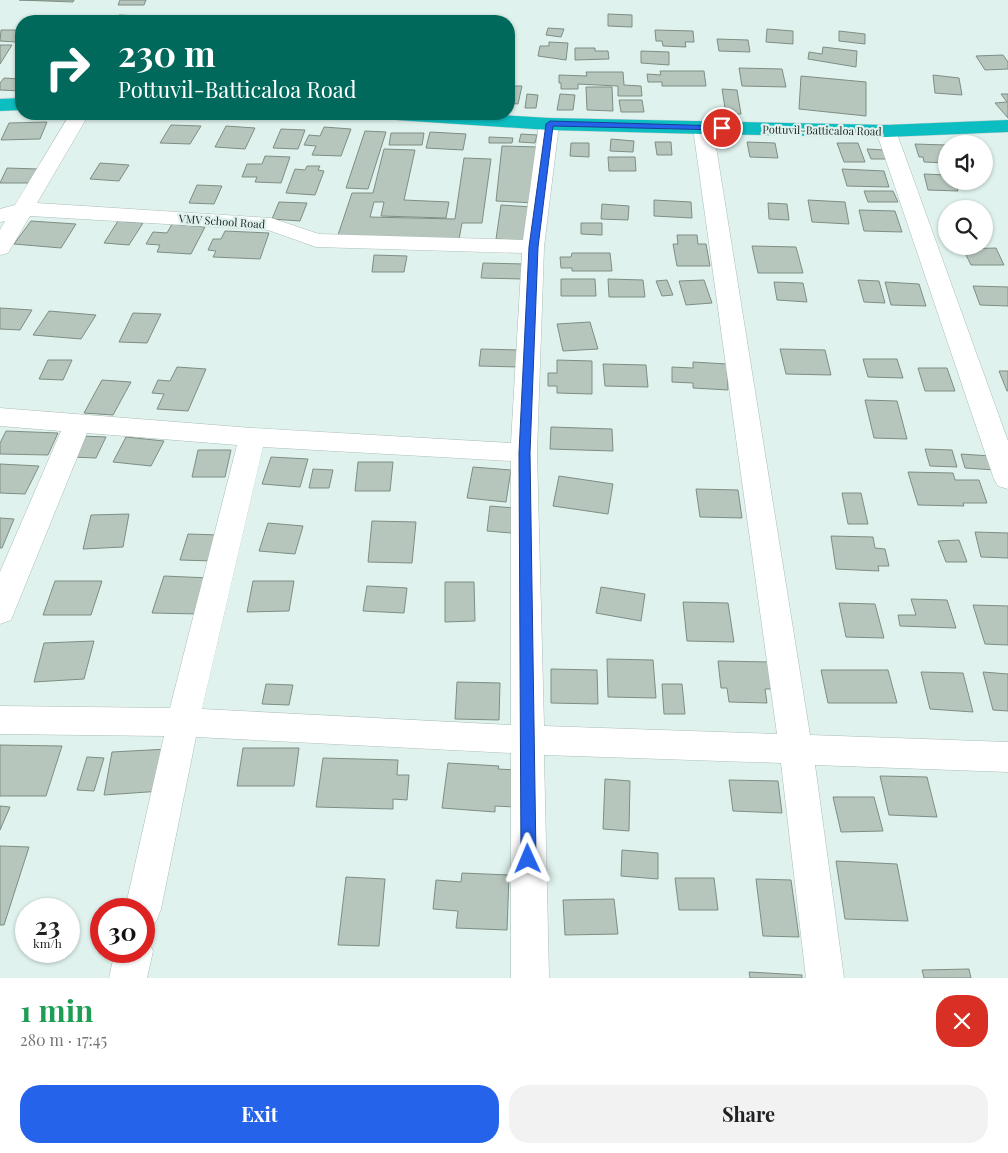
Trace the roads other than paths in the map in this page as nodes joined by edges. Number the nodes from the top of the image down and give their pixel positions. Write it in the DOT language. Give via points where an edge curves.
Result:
graph roads {
  1 [pos="15,104"];
  2 [pos="0,105"];
  3 [pos="76,120"];
  4 [pos="489,120"];
  5 [pos="550,124"];
  6 [pos="1008,126"];
  7 [pos="703,128"];
  8 [pos="886,131"];
  9 [pos="24,209"];
  10 [pos="0,216"];
  11 [pos="533,247"];
  12 [pos="0,248"];
  13 [pos="0,417"];
  14 [pos="78,422"];
  15 [pos="252,437"];
  16 [pos="524,453"];
  17 [pos="1008,479"];
  18 [pos="0,612"];
  19 [pos="0,720"];
  20 [pos="183,722"];
  21 [pos="527,740"];
  22 [pos="796,750"];
  23 [pos="1008,757"];
  24 [pos="145,898"];
  25 [pos="131,963"];
  26 [pos="128,978"];
  27 [pos="530,978"];
  28 [pos="826,978"];
  1 -- 2 [label="highway"];
  3 -- 9 [label="street"];
  4 -- 5 [label="highway, Pottuvil-Batticaloa Road"];
  5 -- 7 [label="highway, Pottuvil-Batticaloa Road"];
  5 -- 11 [label="street"];
  6 -- 8 [label="highway, Pottuvil-Batticaloa Road"];
  7 -- 8 [label="highway, Pottuvil-Batticaloa Road"];
  7 -- 22 [label="street"];
  8 -- 17 [label="street"];
  9 -- 10 [label="street, VMV School Road"];
  9 -- 11 [label="street, VMV School Road" via="271,224 316,240"];
  9 -- 12 [label="street"];
  11 -- 16 [label="street"];
  13 -- 14 [label="street"];
  14 -- 15 [label="street"];
  14 -- 18 [label="street"];
  15 -- 16 [label="street"];
  15 -- 20 [label="street"];
  16 -- 21 [label="street"];
  19 -- 20 [label="street"];
  20 -- 21 [label="street"];
  20 -- 24 [label="street"];
  21 -- 22 [label="street"];
  21 -- 27 [label="street"];
  22 -- 23 [label="street"];
  22 -- 28 [label="street"];
  25 -- 26 [label="street"];
}
